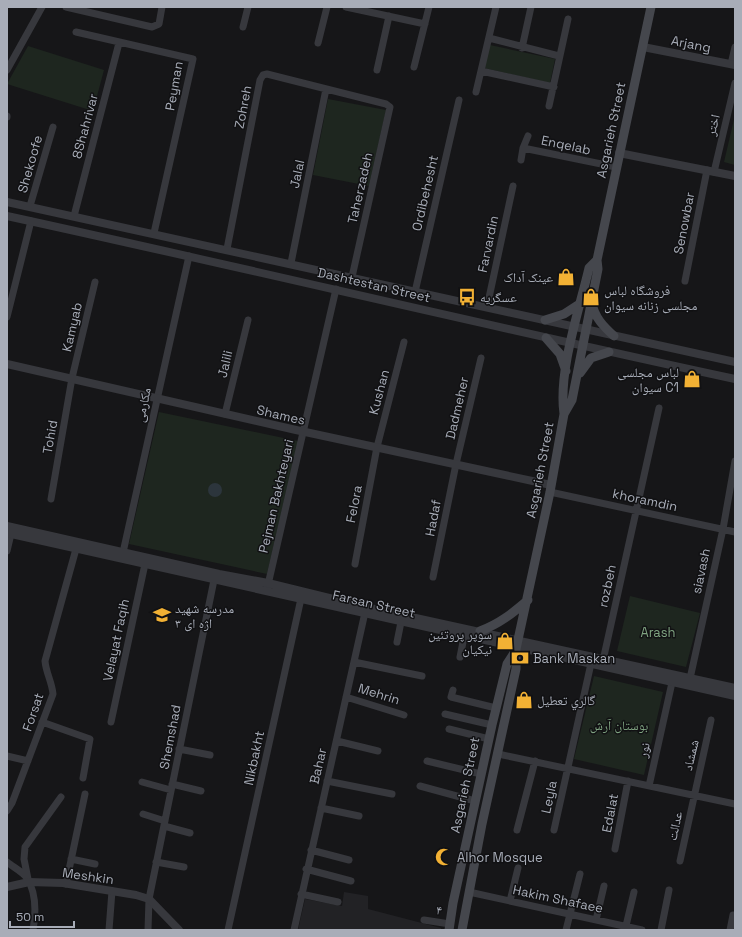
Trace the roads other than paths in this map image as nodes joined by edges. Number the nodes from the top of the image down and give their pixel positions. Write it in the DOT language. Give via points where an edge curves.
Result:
graph roads {
  1 [pos="42,7"];
  2 [pos="66,7"];
  3 [pos="162,7"];
  4 [pos="248,7"];
  5 [pos="327,7"];
  6 [pos="346,7"];
  7 [pos="429,7"];
  8 [pos="496,7"];
  9 [pos="531,7"];
  10 [pos="652,7"];
  11 [pos="388,16"];
  12 [pos="568,19"];
  13 [pos="425,24"];
  14 [pos="243,28"];
  15 [pos="76,32"];
  16 [pos="489,38"];
  17 [pos="119,43"];
  18 [pos="318,43"];
  19 [pos="643,47"];
  20 [pos="735,47"];
  21 [pos="522,48"];
  22 [pos="560,56"];
  23 [pos="733,64"];
  24 [pos="414,67"];
  25 [pos="7,70"];
  26 [pos="377,70"];
  27 [pos="482,71"];
  28 [pos="735,84"];
  29 [pos="554,86"];
  30 [pos="326,89"];
  31 [pos="476,92"];
  32 [pos="459,100"];
  33 [pos="389,104"];
  34 [pos="549,106"];
  35 [pos="53,127"];
  36 [pos="528,136"];
  37 [pos="523,148"];
  38 [pos="619,153"];
  39 [pos="521,160"];
  40 [pos="616,167"];
  41 [pos="710,171"];
  42 [pos="735,176"];
  43 [pos="513,186"];
  44 [pos="7,202"];
  45 [pos="30,206"];
  46 [pos="7,216"];
  47 [pos="74,216"];
  48 [pos="31,221"];
  49 [pos="142,230"];
  50 [pos="154,233"];
  51 [pos="140,245"];
  52 [pos="227,249"];
  53 [pos="189,256"];
  54 [pos="597,260"];
  55 [pos="291,263"];
  56 [pos="352,277"];
  57 [pos="685,281"];
  58 [pos="95,282"];
  59 [pos="336,289"];
  60 [pos="415,292"];
  61 [pos="592,300"];
  62 [pos="581,303"];
  63 [pos="487,307"];
  64 [pos="7,317"];
  65 [pos="248,320"];
  66 [pos="545,320"];
  67 [pos="575,327"];
  68 [pos="586,330"];
  69 [pos="614,336"];
  70 [pos="546,338"];
  71 [pos="404,342"];
  72 [pos="571,343"];
  73 [pos="583,346"];
  74 [pos="609,352"];
  75 [pos="481,358"];
  76 [pos="735,362"];
  77 [pos="7,364"];
  78 [pos="566,372"];
  79 [pos="72,378"];
  80 [pos="576,379"];
  81 [pos="735,379"];
  82 [pos="157,398"];
  83 [pos="659,408"];
  84 [pos="226,414"];
  85 [pos="564,414"];
  86 [pos="303,432"];
  87 [pos="377,447"];
  88 [pos="735,461"];
  89 [pos="456,464"];
  90 [pos="551,488"];
  91 [pos="51,499"];
  92 [pos="635,510"];
  93 [pos="7,526"];
  94 [pos="723,529"];
  95 [pos="735,532"];
  96 [pos="9,534"];
  97 [pos="76,549"];
  98 [pos="7,552"];
  99 [pos="123,555"];
  100 [pos="145,564"];
  101 [pos="355,564"];
  102 [pos="433,577"];
  103 [pos="214,580"];
  104 [pos="267,588"];
  105 [pos="301,596"];
  106 [pos="528,600"];
  107 [pos="366,611"];
  108 [pos="402,619"];
  109 [pos="480,631"];
  110 [pos="464,636"];
  111 [pos="519,639"];
  112 [pos="397,642"];
  113 [pos="516,649"];
  114 [pos="592,655"];
  115 [pos="460,657"];
  116 [pos="604,658"];
  117 [pos="354,662"];
  118 [pos="591,664"];
  119 [pos="602,667"];
  120 [pos="422,676"];
  121 [pos="673,678"];
  122 [pos="690,681"];
  123 [pos="735,688"];
  124 [pos="453,690"];
  125 [pos="735,696"];
  126 [pos="346,697"];
  127 [pos="496,708"];
  128 [pos="445,714"];
  129 [pos="404,715"];
  130 [pos="711,720"];
  131 [pos="42,722"];
  132 [pos="110,722"];
  133 [pos="492,724"];
  134 [pos="449,729"];
  135 [pos="489,739"];
  136 [pos="337,740"];
  137 [pos="179,749"];
  138 [pos="378,751"];
  139 [pos="498,754"];
  140 [pos="210,755"];
  141 [pos="7,756"];
  142 [pos="28,761"];
  143 [pos="427,761"];
  144 [pos="535,761"];
  145 [pos="567,768"];
  146 [pos="481,774"];
  147 [pos="83,778"];
  148 [pos="327,781"];
  149 [pos="628,781"];
  150 [pos="142,782"];
  151 [pos="420,786"];
  152 [pos="649,786"];
  153 [pos="172,787"];
  154 [pos="201,791"];
  155 [pos="86,794"];
  156 [pos="392,794"];
  157 [pos="693,795"];
  158 [pos="61,797"];
  159 [pos="475,801"];
  160 [pos="735,804"];
  161 [pos="321,808"];
  162 [pos="7,811"];
  163 [pos="143,814"];
  164 [pos="359,816"];
  165 [pos="164,824"];
  166 [pos="517,830"];
  167 [pos="554,830"];
  168 [pos="190,832"];
  169 [pos="615,849"];
  170 [pos="311,850"];
  171 [pos="71,859"];
  172 [pos="348,860"];
  173 [pos="680,861"];
  174 [pos="7,862"];
  175 [pos="156,862"];
  176 [pos="95,864"];
  177 [pos="184,867"];
  178 [pos="518,868"];
  179 [pos="306,869"];
  180 [pos="580,874"];
  181 [pos="28,881"];
  182 [pos="351,881"];
  183 [pos="66,884"];
  184 [pos="604,886"];
  185 [pos="7,888"];
  186 [pos="669,890"];
  187 [pos="112,891"];
  188 [pos="469,892"];
  189 [pos="634,892"];
  190 [pos="301,894"];
  191 [pos="149,899"];
  192 [pos="510,901"];
  193 [pos="338,902"];
  194 [pos="569,914"];
  195 [pos="733,915"];
  196 [pos="424,920"];
  197 [pos="596,920"];
  198 [pos="450,927"];
  199 [pos="625,928"];
  200 [pos="33,930"];
  201 [pos="109,930"];
  202 [pos="148,930"];
  203 [pos="179,930"];
  204 [pos="228,930"];
  205 [pos="294,930"];
  206 [pos="462,930"];
  207 [pos="566,930"];
  208 [pos="642,930"];
  209 [pos="661,930"];
  210 [pos="730,930"];
  1 -- 25 [label="street"];
  2 -- 3 [label="street" via="152,27 159,24"];
  4 -- 14 [label="street"];
  5 -- 18 [label="street"];
  6 -- 11 [label="street"];
  7 -- 13 [label="street"];
  8 -- 16 [label="street"];
  9 -- 21 [label="street"];
  10 -- 19 [label="main road, Asgarieh Street"];
  11 -- 13 [label="street"];
  11 -- 26 [label="street"];
  12 -- 22 [label="street"];
  13 -- 24 [label="street"];
  15 -- 17 [label="street, Peyman"];
  16 -- 21 [label="street"];
  16 -- 27 [label="street"];
  17 -- 47 [label="street, 8Shahrivar"];
  17 -- 50 [label="street, Peyman" via="190,58 193,61"];
  19 -- 23 [label="street, Arjang"];
  19 -- 38 [label="main road, Asgarieh Street"];
  20 -- 23 [label="street"];
  21 -- 22 [label="street"];
  22 -- 29 [label="street"];
  27 -- 29 [label="street"];
  27 -- 31 [label="street"];
  28 -- 41 [label="street, اختر"];
  29 -- 34 [label="street"];
  30 -- 33 [label="street, Zohreh"];
  30 -- 52 [label="street, Zohreh" via="263,75"];
  30 -- 55 [label="street, Jalal"];
  32 -- 60 [label="street, Ordibehesht"];
  33 -- 56 [label="street, Taherzadeh"];
  35 -- 45 [label="street, Shekoofe"];
  36 -- 37 [label="street, Enqelab"];
  37 -- 39 [label="street"];
  37 -- 40 [label="street, Enqelab"];
  38 -- 40 [label="main road, Asgarieh Street"];
  38 -- 41 [label="street"];
  40 -- 54 [label="main road, Asgarieh Street"];
  41 -- 42 [label="street"];
  41 -- 57 [label="street, Senowbar"];
  43 -- 63 [label="street, Farvardin"];
  44 -- 45 [label="street, Dashtestan Street"];
  45 -- 47 [label="street, Dashtestan Street"];
  46 -- 48 [label="street, Dashtestan Street"];
  47 -- 49 [label="street, Dashtestan Street"];
  48 -- 51 [label="street, Dashtestan Street"];
  48 -- 64 [label="street"];
  49 -- 50 [label="street, Dashtestan Street"];
  49 -- 51 [label="street"];
  50 -- 52 [label="street, Dashtestan Street"];
  51 -- 53 [label="street, Dashtestan Street"];
  52 -- 55 [label="street, Dashtestan Street"];
  53 -- 59 [label="street, Dashtestan Street"];
  53 -- 82 [label="street, مکارمی"];
  54 -- 61 [label="main road, Asgarieh Street" via="598,269"];
  54 -- 62 [label="main road, Asgarieh Street" via="589,268"];
  55 -- 56 [label="street, Dashtestan Street"];
  56 -- 60 [label="street, Dashtestan Street"];
  58 -- 79 [label="street, Kamyab"];
  59 -- 70 [label="street, Dashtestan Street"];
  59 -- 86 [label="street, Pejman Bakhteyari"];
  60 -- 63 [label="street, Dashtestan Street"];
  61 -- 68 [label="main road, Asgarieh Street"];
  61 -- 69 [label="main road" via="596,315"];
  62 -- 66 [label="main road" via="564,314"];
  62 -- 67 [label="main road, Asgarieh Street"];
  63 -- 66 [label="street, Dashtestan Street"];
  65 -- 84 [label="street, Jalili"];
  66 -- 67 [label="street, Dashtestan Street"];
  67 -- 68 [label="street, Dashtestan Street"];
  67 -- 72 [label="main road, Asgarieh Street"];
  68 -- 69 [label="street, Dashtestan Street"];
  68 -- 73 [label="main road, Asgarieh Street"];
  69 -- 76 [label="street, Dashtestan Street"];
  70 -- 72 [label="street, Dashtestan Street"];
  70 -- 78 [label="main road" via="560,354"];
  71 -- 87 [label="street, Kushan"];
  72 -- 73 [label="street, Dashtestan Street"];
  72 -- 78 [label="main road, Asgarieh Street"];
  73 -- 74 [label="street, Dashtestan Street"];
  73 -- 80 [label="main road, Asgarieh Street"];
  74 -- 80 [label="main road" via="592,358"];
  74 -- 81 [label="street, Dashtestan Street"];
  75 -- 89 [label="street, Dadmeher"];
  77 -- 79 [label="street, Shames"];
  78 -- 85 [label="main road, Asgarieh Street" via="562,398"];
  79 -- 82 [label="street, Shames"];
  79 -- 91 [label="street, Tohid"];
  80 -- 85 [label="main road, Asgarieh Street" via="572,400"];
  82 -- 84 [label="street, Shames"];
  82 -- 99 [label="street, مکارمی"];
  83 -- 92 [label="street, rozbeh"];
  84 -- 86 [label="street, Shames"];
  85 -- 90 [label="main road, Asgarieh Street"];
  86 -- 87 [label="street, Shames"];
  86 -- 104 [label="street, Pejman Bakhteyari"];
  87 -- 89 [label="street, Shames"];
  87 -- 101 [label="street, Felora"];
  88 -- 94 [label="street, siavash"];
  89 -- 90 [label="street, Shames"];
  89 -- 102 [label="street, Hadaf"];
  90 -- 92 [label="street, khoramdin"];
  90 -- 106 [label="main road, Asgarieh Street"];
  92 -- 94 [label="street, khoramdin"];
  92 -- 116 [label="street, rozbeh"];
  93 -- 99 [label="street, Farsan Street"];
  94 -- 95 [label="street, khoramdin"];
  94 -- 122 [label="street, siavash"];
  96 -- 97 [label="street, Farsan Street"];
  96 -- 98 [label="street"];
  97 -- 99 [label="street, Farsan Street"];
  97 -- 131 [label="street, Forsat" via="45,661 53,694"];
  99 -- 100 [label="street, Farsan Street"];
  99 -- 104 [label="street, Farsan Street"];
  100 -- 103 [label="street, Farsan Street"];
  100 -- 132 [label="street, Velayat Faqih"];
  103 -- 104 [label="street, Farsan Street"];
  103 -- 137 [label="street, Shemshad"];
  104 -- 105 [label="street, Farsan Street"];
  105 -- 107 [label="street, Farsan Street"];
  105 -- 204 [label="street, Nikbakht"];
  106 -- 109 [label="main road" via="509,617 493,627"];
  106 -- 111 [label="main road, Asgarieh Street"];
  107 -- 108 [label="street, Farsan Street"];
  107 -- 117 [label="street, Bahar"];
  108 -- 109 [label="street, Farsan Street"];
  108 -- 110 [label="street, Farsan Street"];
  108 -- 112 [label="street"];
  109 -- 111 [label="street, Farsan Street"];
  110 -- 113 [label="street, Farsan Street"];
  110 -- 115 [label="street"];
  111 -- 113 [label="main road, Asgarieh Street"];
  111 -- 114 [label="street, Farsan Street"];
  113 -- 118 [label="street, Farsan Street"];
  113 -- 127 [label="main road, Asgarieh Street" via="507,664"];
  113 -- 139 [label="main road, Asgarieh Street" via="516,669"];
  114 -- 116 [label="street, Farsan Street"];
  114 -- 118 [label="street, Leyla"];
  116 -- 119 [label="street, rozbeh"];
  116 -- 121 [label="street, Farsan Street"];
  117 -- 120 [label="street"];
  117 -- 126 [label="street, Bahar"];
  118 -- 119 [label="street, Farsan Street"];
  118 -- 145 [label="street, Leyla"];
  119 -- 121 [label="street, Farsan Street"];
  121 -- 122 [label="street, Farsan Street"];
  121 -- 152 [label="street, نور"];
  122 -- 123 [label="street, Farsan Street"];
  122 -- 125 [label="street, Farsan Street"];
  124 -- 127 [label="street" via="451,697"];
  126 -- 129 [label="street, Mehrin"];
  126 -- 136 [label="street, Bahar"];
  127 -- 133 [label="main road, Asgarieh Street"];
  128 -- 133 [label="street"];
  130 -- 157 [label="street, شمشاد"];
  131 -- 142 [label="street, Forsat"];
  131 -- 147 [label="street" via="90,739"];
  133 -- 135 [label="main road, Asgarieh Street"];
  134 -- 135 [label="street"];
  135 -- 146 [label="main road, Asgarieh Street"];
  136 -- 138 [label="street"];
  136 -- 148 [label="street, Bahar"];
  137 -- 140 [label="street"];
  137 -- 153 [label="street, Shemshad"];
  139 -- 144 [label="street"];
  139 -- 188 [label="main road, Asgarieh Street"];
  141 -- 142 [label="street"];
  142 -- 162 [label="street, Forsat"];
  143 -- 146 [label="street"];
  144 -- 145 [label="street"];
  144 -- 166 [label="street"];
  145 -- 149 [label="street"];
  145 -- 167 [label="street, Leyla"];
  146 -- 159 [label="main road, Asgarieh Street"];
  148 -- 156 [label="street"];
  148 -- 161 [label="street, Bahar"];
  149 -- 152 [label="street"];
  149 -- 169 [label="street, Edalat"];
  150 -- 153 [label="street"];
  151 -- 159 [label="street"];
  152 -- 157 [label="street"];
  153 -- 154 [label="street"];
  153 -- 165 [label="street, Shemshad"];
  155 -- 171 [label="street"];
  157 -- 160 [label="street"];
  157 -- 173 [label="street, عدالت"];
  158 -- 181 [label="street" via="25,847 24,859"];
  159 -- 198 [label="main road, Asgarieh Street"];
  161 -- 164 [label="street"];
  161 -- 170 [label="street, Bahar"];
  163 -- 165 [label="street"];
  165 -- 168 [label="street"];
  165 -- 175 [label="street, Shemshad"];
  170 -- 172 [label="street"];
  170 -- 179 [label="street, Bahar"];
  171 -- 176 [label="street"];
  171 -- 183 [label="street"];
  174 -- 181 [label="street"];
  175 -- 177 [label="street"];
  175 -- 191 [label="street, Shemshad"];
  178 -- 192 [label="street"];
  179 -- 182 [label="street"];
  179 -- 190 [label="street, Bahar"];
  180 -- 194 [label="street"];
  181 -- 183 [label="street, Meshkin"];
  181 -- 185 [label="street, Meshkin"];
  181 -- 200 [label="street" via="37,911"];
  183 -- 187 [label="street, Meshkin"];
  184 -- 197 [label="street"];
  186 -- 209 [label="street"];
  187 -- 191 [label="street, Meshkin"];
  187 -- 201 [label="street"];
  188 -- 192 [label="street, Hakim Shafaee"];
  188 -- 206 [label="main road, Asgarieh Street"];
  189 -- 199 [label="street"];
  190 -- 193 [label="street"];
  190 -- 205 [label="street, Bahar"];
  191 -- 202 [label="street, Shemshad"];
  191 -- 203 [label="street"];
  192 -- 194 [label="street, Hakim Shafaee"];
  194 -- 197 [label="street, Hakim Shafaee"];
  194 -- 207 [label="street"];
  195 -- 210 [label="street"];
  196 -- 198 [label="street, ۴"];
  197 -- 199 [label="street, Hakim Shafaee"];
  199 -- 208 [label="street, Hakim Shafaee"];
}
